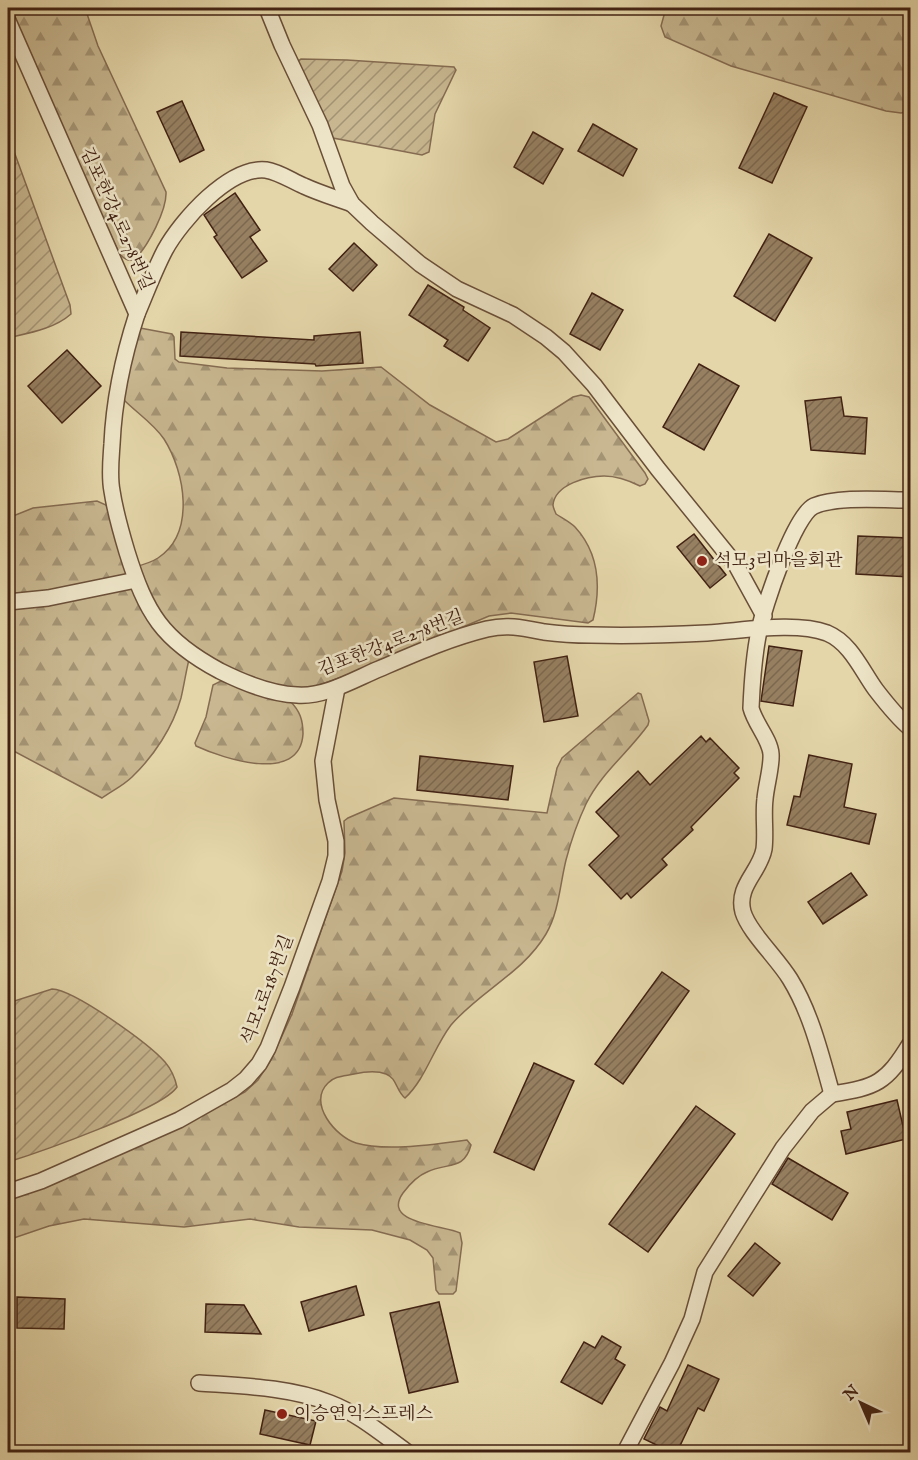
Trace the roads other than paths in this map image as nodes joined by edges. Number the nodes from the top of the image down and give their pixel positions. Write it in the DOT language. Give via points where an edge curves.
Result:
graph roads {
  1 [pos="267,8"];
  2 [pos="8,21"];
  3 [pos="352,204"];
  4 [pos="137,314"];
  5 [pos="910,500"];
  6 [pos="136,580"];
  7 [pos="8,602"];
  8 [pos="762,623"];
  9 [pos="337,687"];
  10 [pos="910,728"];
  11 [pos="910,1044"];
  12 [pos="832,1094"];
  13 [pos="8,1192"];
  14 [pos="199,1383"];
  15 [pos="407,1452"];
  16 [pos="625,1452"];
  1 -- 3 [label="lane"];
  2 -- 4 [label="lane, 김포한강4로278번길"];
  3 -- 4 [label="lane" via="269,171 246,172 228,182 177,231"];
  3 -- 8 [label="lane" via="420,264 458,289 513,315 564,352 736,565"];
  4 -- 6 [label="lane, 김포한강4로278번길" via="117,388 111,455 111,489"];
  5 -- 8 [label="lane" via="831,501 813,507 793,533"];
  6 -- 7 [label="lane"];
  6 -- 9 [label="lane, 김포한강4로278번길" via="148,609 162,628 204,662 236,679 296,696"];
  8 -- 9 [label="lane, 김포한강4로278번길" via="705,633 589,635 506,626 444,643"];
  8 -- 10 [label="lane, 김포한강4로278번길" via="808,628 840,641"];
  8 -- 12 [label="lane" via="750,708 771,754 764,849 746,883 744,913 804,1004"];
  9 -- 13 [label="lane, 석모1로187번길" via="323,761 336,856 292,987 259,1064 232,1090 179,1120"];
  11 -- 12 [label="lane" via="896,1067 882,1079 865,1089"];
  12 -- 16 [label="lane" via="812,1111 783,1148 705,1272 692,1319"];
  14 -- 15 [label="lane" via="264,1389 332,1403"];
}
